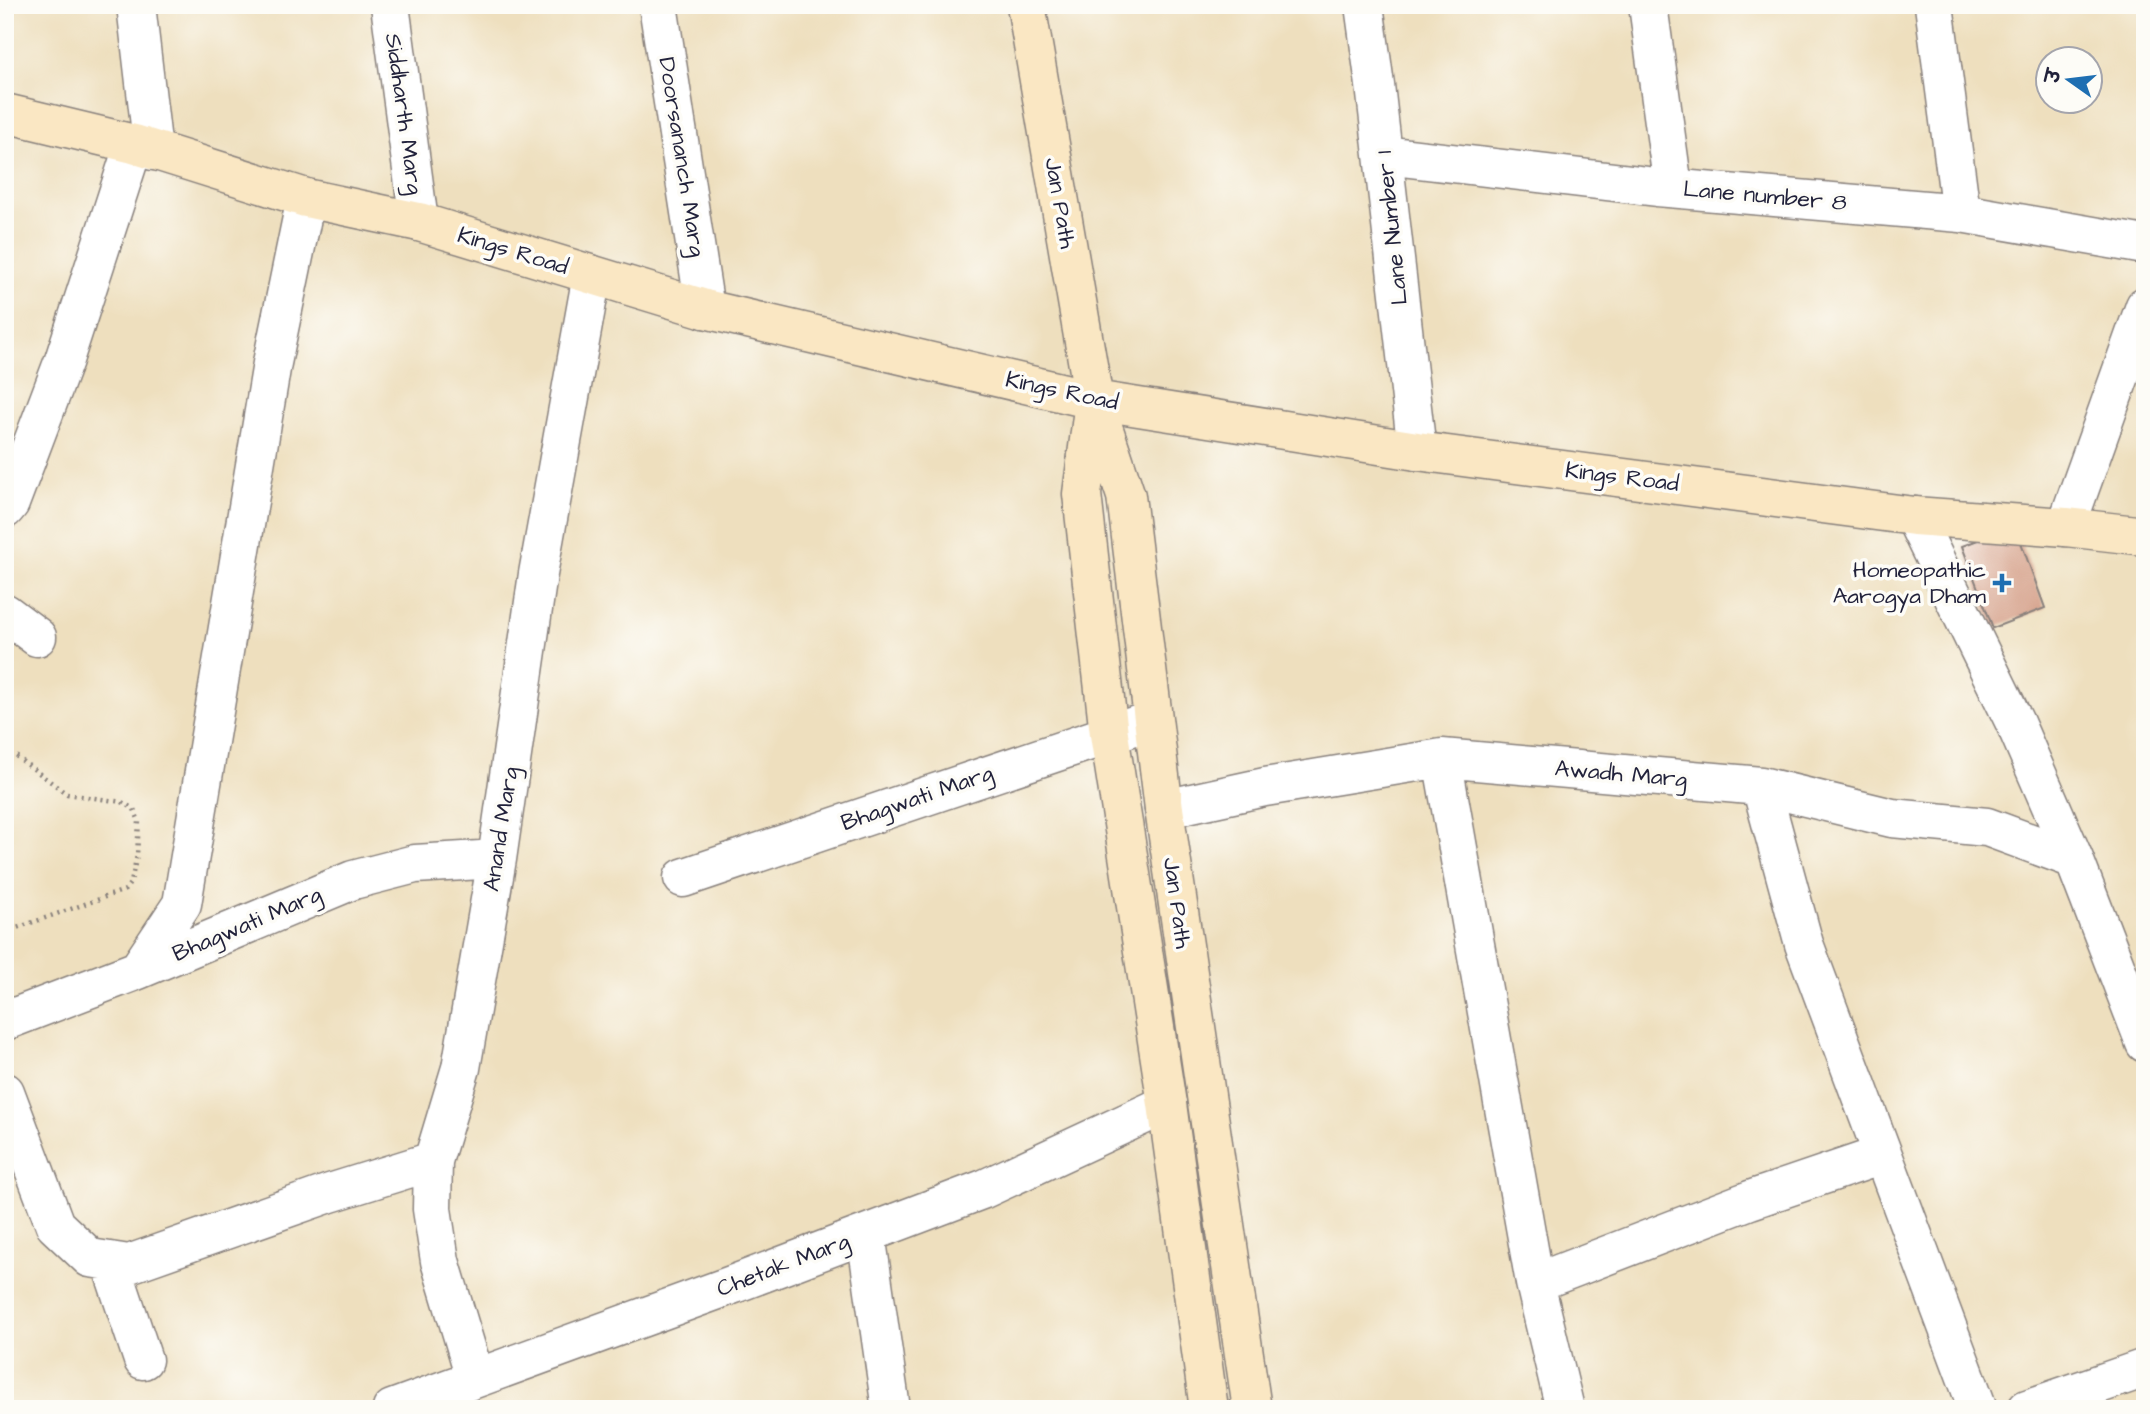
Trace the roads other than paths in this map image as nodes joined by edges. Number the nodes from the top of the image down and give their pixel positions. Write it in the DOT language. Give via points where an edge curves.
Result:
graph roads {
  1 [pos="136,5"];
  2 [pos="390,5"];
  3 [pos="658,5"];
  4 [pos="1026,5"];
  5 [pos="1364,5"];
  6 [pos="1648,5"];
  7 [pos="1934,5"];
  8 [pos="5,113"];
  9 [pos="144,147"];
  10 [pos="1384,155"];
  11 [pos="1673,188"];
  12 [pos="306,198"];
  13 [pos="1961,213"];
  14 [pos="419,222"];
  15 [pos="2145,245"];
  16 [pos="592,275"];
  17 [pos="2145,306"];
  18 [pos="705,309"];
  19 [pos="1094,400"];
  20 [pos="1417,451"];
  21 [pos="5,509"];
  22 [pos="1914,516"];
  23 [pos="2066,527"];
  24 [pos="2145,536"];
  25 [pos="5,613"];
  26 [pos="37,637"];
  27 [pos="1152,720"];
  28 [pos="1109,734"];
  29 [pos="1442,758"];
  30 [pos="1761,786"];
  31 [pos="1164,809"];
  32 [pos="497,859"];
  33 [pos="2074,859"];
  34 [pos="683,878"];
  35 [pos="138,970"];
  36 [pos="5,1021"];
  37 [pos="2145,1043"];
  38 [pos="5,1092"];
  39 [pos="1167,1104"];
  40 [pos="1882,1155"];
  41 [pos="433,1161"];
  42 [pos="866,1234"];
  43 [pos="110,1261"];
  44 [pos="1535,1283"];
  45 [pos="143,1360"];
  46 [pos="2145,1368"];
  47 [pos="475,1377"];
  48 [pos="392,1409"];
  49 [pos="891,1409"];
  50 [pos="1209,1409"];
  51 [pos="1252,1409"];
  52 [pos="1565,1409"];
  53 [pos="1978,1409"];
  54 [pos="2027,1409"];
  1 -- 9 [label="street"];
  2 -- 14 [label="street, Siddharth Marg"];
  3 -- 18 [label="street, Doorsananch Marg"];
  4 -- 19 [label="street, Jan Path"];
  5 -- 10 [label="street, Lane Number 1"];
  6 -- 11 [label="street"];
  7 -- 13 [label="street"];
  8 -- 9 [label="street, Kings Road"];
  9 -- 12 [label="street, Kings Road"];
  9 -- 21 [label="street"];
  10 -- 11 [label="street, Lane number 8"];
  10 -- 20 [label="street, Lane Number 1"];
  11 -- 13 [label="street, Lane number 8"];
  12 -- 14 [label="street, Kings Road"];
  12 -- 35 [label="street" via="272,363 182,904"];
  13 -- 15 [label="street, Lane number 8"];
  14 -- 16 [label="street, Kings Road"];
  16 -- 18 [label="street, Kings Road"];
  16 -- 32 [label="street, Anand Marg" via="538,573"];
  17 -- 23 [label="street"];
  18 -- 19 [label="street, Kings Road"];
  19 -- 20 [label="street, Kings Road"];
  19 -- 27 [label="street, Jan Path" via="1126,496"];
  19 -- 28 [label="street, Jan Path" via="1082,494"];
  20 -- 22 [label="street, Kings Road"];
  22 -- 23 [label="street, Kings Road"];
  22 -- 33 [label="street" via="2015,723"];
  23 -- 24 [label="street, Kings Road"];
  25 -- 26 [label="street"];
  27 -- 28 [label="street, Bhagwati Marg"];
  27 -- 31 [label="street, Jan Path"];
  28 -- 34 [label="street, Bhagwati Marg"];
  28 -- 39 [label="street, Jan Path"];
  29 -- 30 [label="street, Awadh Marg"];
  29 -- 31 [label="street, Awadh Marg"];
  29 -- 44 [label="street"];
  30 -- 33 [label="street, Awadh Marg" via="1892,817 1987,827"];
  30 -- 40 [label="street" via="1804,944"];
  31 -- 51 [label="street, Jan Path"];
  32 -- 35 [label="street, Bhagwati Marg" via="415,864 353,880"];
  32 -- 41 [label="street, Anand Marg" via="461,1068"];
  33 -- 37 [label="street"];
  35 -- 36 [label="street, Bhagwati Marg"];
  38 -- 43 [label="street" via="55,1225 90,1258"];
  39 -- 42 [label="street, Chetak Marg" via="984,1189"];
  39 -- 50 [label="street, Jan Path"];
  40 -- 44 [label="street"];
  40 -- 53 [label="street"];
  41 -- 43 [label="street" via="129,1264"];
  41 -- 47 [label="street, Anand Marg" via="432,1209 440,1261"];
  42 -- 47 [label="street, Chetak Marg"];
  42 -- 49 [label="street"];
  43 -- 45 [label="street"];
  44 -- 52 [label="street"];
  46 -- 54 [label="street"];
  47 -- 48 [label="street, Chetak Marg"];
}
